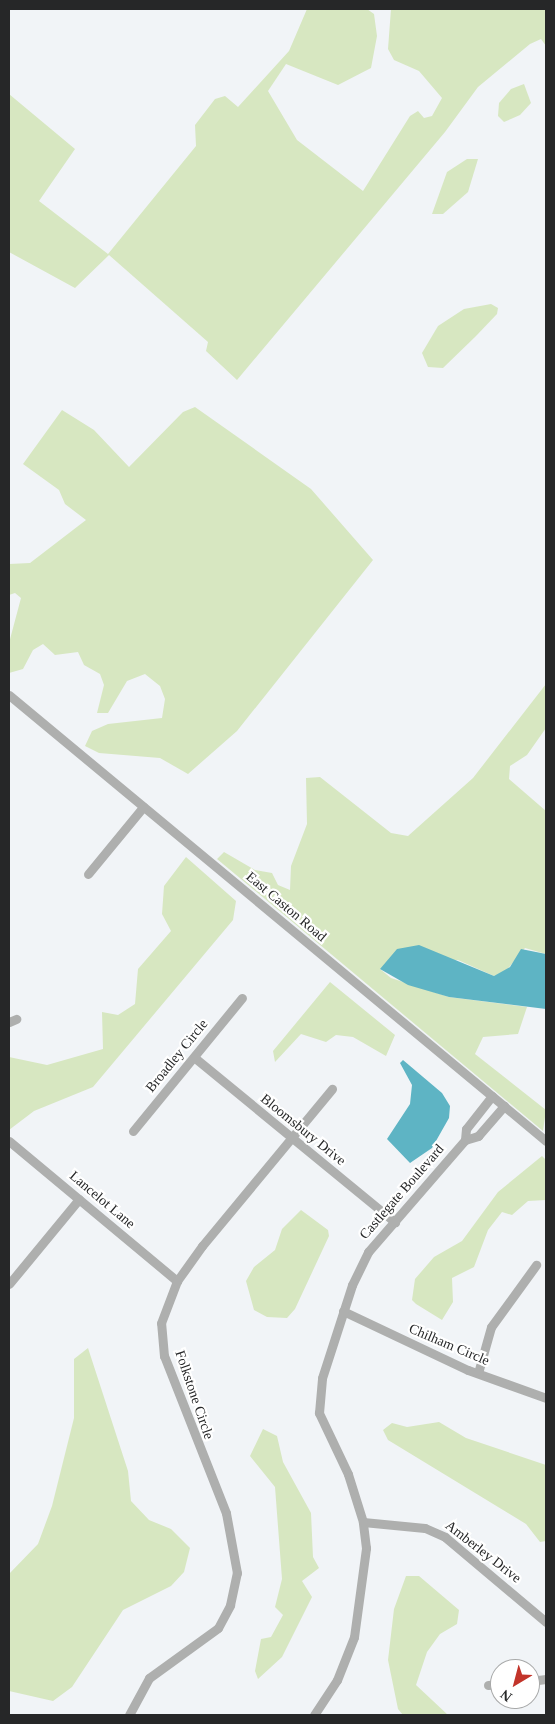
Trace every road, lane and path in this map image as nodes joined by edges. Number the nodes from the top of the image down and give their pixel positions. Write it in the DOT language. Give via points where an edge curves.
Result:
graph roads {
  1 [pos="9,695"];
  2 [pos="144,807"];
  3 [pos="88,874"];
  4 [pos="242,998"];
  5 [pos="195,1058"];
  6 [pos="332,1089"];
  7 [pos="492,1096"];
  8 [pos="504,1106"];
  9 [pos="133,1131"];
  10 [pos="9,1140"];
  11 [pos="291,1140"];
  12 [pos="465,1140"];
  13 [pos="546,1141"];
  14 [pos="79,1199"];
  15 [pos="395,1222"];
  16 [pos="536,1265"];
  17 [pos="177,1282"];
  18 [pos="9,1284"];
  19 [pos="343,1311"];
  20 [pos="478,1373"];
  21 [pos="546,1398"];
  22 [pos="363,1522"];
  23 [pos="546,1622"];
  24 [pos="129,1715"];
  25 [pos="314,1715"];
  1 -- 2 [label="street, East Caston Road"];
  2 -- 3 [label="street"];
  2 -- 7 [label="street, East Caston Road"];
  4 -- 5 [label="street, Broadley Circle"];
  5 -- 9 [label="street, Broadley Circle"];
  5 -- 11 [label="street, Bloomsbury Drive"];
  6 -- 11 [label="street, Folkstone Circle"];
  7 -- 8 [label="street, East Caston Road"];
  7 -- 12 [label="street, Castlegate Boulevard" via="466,1129"];
  8 -- 12 [label="street, Castlegate Boulevard" via="478,1136"];
  8 -- 13 [label="street, East Caston Road"];
  10 -- 14 [label="street, Lancelot Lane"];
  11 -- 15 [label="street, Bloomsbury Drive"];
  11 -- 17 [label="street, Folkstone Circle"];
  12 -- 15 [label="street, Castlegate Boulevard"];
  14 -- 17 [label="street, Lancelot Lane"];
  14 -- 18 [label="street"];
  15 -- 19 [label="street, Castlegate Boulevard" via="368,1252"];
  16 -- 20 [label="street" via="491,1327"];
  17 -- 24 [label="street, Folkstone Circle" via="161,1322 164,1356 226,1513 237,1573 230,1605 218,1628 149,1678"];
  19 -- 20 [label="street, Chilham Circle"];
  19 -- 22 [label="street, Castlegate Boulevard" via="322,1378 319,1413"];
  20 -- 21 [label="street, Chilham Circle"];
  22 -- 23 [label="street, Amberley Drive" via="425,1528 445,1537"];
  22 -- 25 [label="street, Castlegate Boulevard" via="364,1585 354,1637 337,1680"];
}
